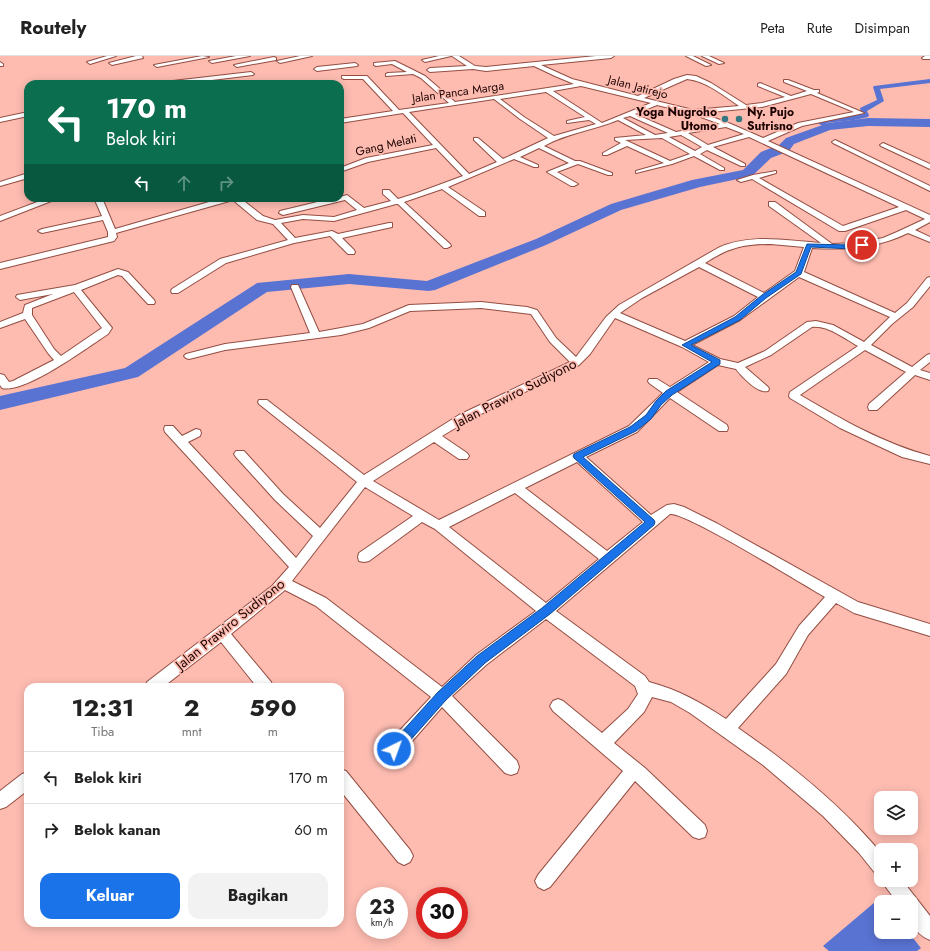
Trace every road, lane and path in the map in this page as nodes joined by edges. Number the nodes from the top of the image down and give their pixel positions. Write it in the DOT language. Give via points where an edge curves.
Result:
graph roads {
  1 [pos="112,56"];
  2 [pos="139,56"];
  3 [pos="206,56"];
  4 [pos="248,56"];
  5 [pos="309,56"];
  6 [pos="448,56"];
  7 [pos="455,56"];
  8 [pos="611,56"];
  9 [pos="689,56"];
  10 [pos="705,56"];
  11 [pos="276,59"];
  12 [pos="425,60"];
  13 [pos="353,61"];
  14 [pos="90,62"];
  15 [pos="112,63"];
  16 [pos="327,63"];
  17 [pos="721,63"];
  18 [pos="535,64"];
  19 [pos="157,65"];
  20 [pos="237,65"];
  21 [pos="708,65"];
  22 [pos="473,67"];
  23 [pos="317,69"];
  24 [pos="430,70"];
  25 [pos="414,73"];
  26 [pos="251,74"];
  27 [pos="388,75"];
  28 [pos="344,78"];
  29 [pos="199,80"];
  30 [pos="786,81"];
  31 [pos="579,85"];
  32 [pos="760,85"];
  33 [pos="548,90"];
  34 [pos="814,91"];
  35 [pos="789,97"];
  36 [pos="496,98"];
  37 [pos="639,98"];
  38 [pos="657,103"];
  39 [pos="454,104"];
  40 [pos="745,107"];
  41 [pos="401,111"];
  42 [pos="692,112"];
  43 [pos="628,113"];
  44 [pos="24,115"];
  45 [pos="588,118"];
  46 [pos="618,118"];
  47 [pos="0,120"];
  48 [pos="344,120"];
  49 [pos="569,122"];
  50 [pos="601,125"];
  51 [pos="729,125"];
  52 [pos="683,133"];
  53 [pos="675,134"];
  54 [pos="749,135"];
  55 [pos="654,136"];
  56 [pos="663,136"];
  57 [pos="553,138"];
  58 [pos="476,139"];
  59 [pos="762,141"];
  60 [pos="835,142"];
  61 [pos="625,144"];
  62 [pos="883,144"];
  63 [pos="437,146"];
  64 [pos="538,146"];
  65 [pos="707,147"];
  66 [pos="605,154"];
  67 [pos="695,154"];
  68 [pos="515,157"];
  69 [pos="502,162"];
  70 [pos="573,162"];
  71 [pos="670,163"];
  72 [pos="743,165"];
  73 [pos="536,166"];
  74 [pos="930,166"];
  75 [pos="344,168"];
  76 [pos="722,169"];
  77 [pos="638,172"];
  78 [pos="774,172"];
  79 [pos="610,174"];
  80 [pos="24,177"];
  81 [pos="468,177"];
  82 [pos="753,177"];
  83 [pos="741,180"];
  84 [pos="0,184"];
  85 [pos="574,184"];
  86 [pos="443,186"];
  87 [pos="930,189"];
  88 [pos="386,192"];
  89 [pos="344,198"];
  90 [pos="45,202"];
  91 [pos="100,202"];
  92 [pos="218,202"];
  93 [pos="240,202"];
  94 [pos="327,202"];
  95 [pos="398,202"];
  96 [pos="772,204"];
  97 [pos="906,207"];
  98 [pos="362,211"];
  99 [pos="482,214"];
  100 [pos="107,217"];
  101 [pos="930,218"];
  102 [pos="0,219"];
  103 [pos="263,219"];
  104 [pos="322,219"];
  105 [pos="275,222"];
  106 [pos="389,225"];
  107 [pos="42,231"];
  108 [pos="909,231"];
  109 [pos="112,232"];
  110 [pos="334,235"];
  111 [pos="930,240"];
  112 [pos="293,241"];
  113 [pos="809,245"];
  114 [pos="447,246"];
  115 [pos="830,246"];
  116 [pos="351,252"];
  117 [pos="698,263"];
  118 [pos="0,266"];
  119 [pos="798,273"];
  120 [pos="930,280"];
  121 [pos="75,288"];
  122 [pos="295,288"];
  123 [pos="175,291"];
  124 [pos="764,296"];
  125 [pos="151,302"];
  126 [pos="28,311"];
  127 [pos="614,314"];
  128 [pos="896,316"];
  129 [pos="0,325"];
  130 [pos="316,335"];
  131 [pos="685,345"];
  132 [pos="865,346"];
  133 [pos="189,356"];
  134 [pos="930,357"];
  135 [pos="60,360"];
  136 [pos="717,362"];
  137 [pos="576,363"];
  138 [pos="739,366"];
  139 [pos="913,371"];
  140 [pos="0,377"];
  141 [pos="930,377"];
  142 [pos="653,381"];
  143 [pos="764,389"];
  144 [pos="669,393"];
  145 [pos="263,402"];
  146 [pos="873,407"];
  147 [pos="723,428"];
  148 [pos="169,430"];
  149 [pos="196,433"];
  150 [pos="435,437"];
  151 [pos="180,442"];
  152 [pos="240,454"];
  153 [pos="464,456"];
  154 [pos="577,456"];
  155 [pos="930,460"];
  156 [pos="364,481"];
  157 [pos="516,488"];
  158 [pos="423,515"];
  159 [pos="651,522"];
  160 [pos="439,526"];
  161 [pos="321,536"];
  162 [pos="364,557"];
  163 [pos="608,559"];
  164 [pos="297,567"];
  165 [pos="284,583"];
  166 [pos="833,597"];
  167 [pos="546,611"];
  168 [pos="930,630"];
  169 [pos="222,633"];
  170 [pos="157,683"];
  171 [pos="263,683"];
  172 [pos="645,688"];
  173 [pos="442,696"];
  174 [pos="558,706"];
  175 [pos="727,729"];
  176 [pos="603,743"];
  177 [pos="394,749"];
  178 [pos="511,766"];
  179 [pos="634,770"];
  180 [pos="344,782"];
  181 [pos="24,783"];
  182 [pos="0,800"];
  183 [pos="699,832"];
  184 [pos="404,856"];
  185 [pos="874,859"];
  186 [pos="544,881"];
  187 [pos="896,887"];
  188 [pos="903,895"];
  189 [pos="918,915"];
  190 [pos="930,930"];
  1 -- 14 [label="street"];
  2 -- 15 [label="street" via="140,58"];
  3 -- 4 [label="street" via="213,62"];
  3 -- 19 [label="street"];
  5 -- 11 [label="street"];
  6 -- 12 [label="street"];
  7 -- 22 [label="street"];
  8 -- 18 [label="street"];
  9 -- 21 [label="street"];
  10 -- 17 [label="street"];
  11 -- 20 [label="street"];
  13 -- 16 [label="street"];
  13 -- 23 [label="street"];
  13 -- 25 [label="street" via="374,68 393,62"];
  18 -- 22 [label="street" via="493,69"];
  18 -- 31 [label="street, Jalan Jatirejo" via="554,76"];
  22 -- 24 [label="street"];
  25 -- 27 [label="street"];
  25 -- 39 [label="street" via="423,77"];
  26 -- 29 [label="street"];
  28 -- 41 [label="street" via="365,77"];
  30 -- 34 [label="street"];
  31 -- 33 [label="street, Jalan Panca Marga"];
  31 -- 37 [label="street, Jalan Jatirejo"];
  32 -- 35 [label="street"];
  33 -- 36 [label="street, Jalan Panca Marga"];
  33 -- 45 [label="street"];
  34 -- 35 [label="street"];
  34 -- 59 [label="street" via="861,112 800,124"];
  35 -- 40 [label="street"];
  36 -- 39 [label="street, Jalan Panca Marga"];
  36 -- 57 [label="street"];
  37 -- 38 [label="street, Jalan Jatirejo"];
  37 -- 40 [label="street" via="688,77 712,86"];
  38 -- 42 [label="street, Jalan Jatirejo"];
  38 -- 43 [label="street"];
  39 -- 41 [label="street, Jalan Panca Marga"];
  40 -- 42 [label="street"];
  41 -- 48 [label="street, Jalan Panca Marga"];
  41 -- 63 [label="street"];
  42 -- 51 [label="street, Jalan Jatirejo"];
  43 -- 46 [label="street"];
  43 -- 53 [label="street"];
  44 -- 47 [label="street"];
  45 -- 49 [label="street"];
  45 -- 50 [label="street"];
  46 -- 50 [label="street"];
  46 -- 55 [label="street"];
  50 -- 57 [label="street"];
  51 -- 52 [label="street"];
  51 -- 54 [label="street, Jalan Jatirejo"];
  52 -- 53 [label="street"];
  52 -- 65 [label="street"];
  53 -- 56 [label="street"];
  54 -- 59 [label="street, Jalan Jatirejo"];
  54 -- 65 [label="street"];
  55 -- 56 [label="street"];
  55 -- 61 [label="street" via="617,139"];
  56 -- 67 [label="street"];
  57 -- 64 [label="street"];
  58 -- 69 [label="street"];
  59 -- 97 [label="street, Jalan Jatirejo"];
  60 -- 87 [label="street"];
  61 -- 66 [label="street"];
  61 -- 71 [label="street"];
  62 -- 74 [label="street"];
  63 -- 75 [label="street, Gang Melati" via="366,160"];
  63 -- 81 [label="street"];
  64 -- 68 [label="street"];
  64 -- 70 [label="street"];
  65 -- 67 [label="street"];
  65 -- 72 [label="street"];
  67 -- 71 [label="street"];
  67 -- 76 [label="street"];
  68 -- 69 [label="street"];
  68 -- 73 [label="street"];
  69 -- 81 [label="street"];
  70 -- 79 [label="street" via="581,162"];
  70 -- 85 [label="street" via="551,172 555,177"];
  71 -- 77 [label="street"];
  78 -- 82 [label="street"];
  80 -- 84 [label="street"];
  81 -- 86 [label="street"];
  82 -- 83 [label="street"];
  82 -- 97 [label="street" via="842,229"];
  86 -- 95 [label="street"];
  86 -- 99 [label="street"];
  88 -- 95 [label="street"];
  89 -- 98 [label="street" via="349,198"];
  90 -- 102 [label="street"];
  91 -- 100 [label="street"];
  92 -- 109 [label="street"];
  93 -- 103 [label="street"];
  94 -- 103 [label="street"];
  95 -- 98 [label="street"];
  95 -- 114 [label="street"];
  96 -- 115 [label="street"];
  97 -- 101 [label="street"];
  98 -- 104 [label="street" via="334,219"];
  100 -- 107 [label="street"];
  100 -- 109 [label="street"];
  101 -- 108 [label="street, Jalan Prawiro Sudiyono"];
  103 -- 105 [label="street"];
  104 -- 105 [label="street" via="296,217"];
  104 -- 110 [label="street"];
  105 -- 112 [label="street"];
  106 -- 110 [label="street"];
  108 -- 111 [label="street"];
  108 -- 115 [label="street, Jalan Prawiro Sudiyono" via="871,244 852,247"];
  109 -- 118 [label="street" via="113,237 107,241"];
  110 -- 112 [label="street"];
  110 -- 116 [label="street"];
  112 -- 123 [label="street" via="223,261"];
  113 -- 115 [label="street, Jalan Prawiro Sudiyono"];
  113 -- 117 [label="street, Jalan Prawiro Sudiyono" via="755,241 731,246"];
  113 -- 119 [label="street"];
  117 -- 124 [label="street"];
  117 -- 127 [label="street, Jalan Prawiro Sudiyono" via="625,304"];
  119 -- 124 [label="street"];
  119 -- 128 [label="street"];
  120 -- 128 [label="street" via="910,305"];
  121 -- 125 [label="street" via="123,272"];
  121 -- 126 [label="street"];
  121 -- 126 [label="street" via="19,295"];
  121 -- 135 [label="street" via="107,328"];
  122 -- 130 [label="street"];
  124 -- 131 [label="street" via="737,318"];
  126 -- 129 [label="street"];
  126 -- 135 [label="street" via="51,351"];
  127 -- 131 [label="street"];
  127 -- 137 [label="street, Jalan Prawiro Sudiyono"];
  128 -- 132 [label="street"];
  130 -- 133 [label="street" via="225,347"];
  130 -- 137 [label="street" via="366,326 401,311 422,307 452,308 481,305 534,312 553,340"];
  131 -- 136 [label="street"];
  132 -- 138 [label="street" via="825,325 814,323 768,353"];
  132 -- 139 [label="street"];
  132 -- 155 [label="street" via="794,396 844,425 906,454"];
  134 -- 139 [label="street"];
  135 -- 140 [label="street" via="28,380 10,386 4,384"];
  136 -- 138 [label="street"];
  136 -- 144 [label="street"];
  137 -- 150 [label="street, Jalan Prawiro Sudiyono" via="463,418"];
  138 -- 143 [label="street"];
  139 -- 141 [label="street"];
  139 -- 146 [label="street"];
  142 -- 144 [label="street"];
  144 -- 147 [label="street"];
  144 -- 154 [label="street" via="648,417 633,429"];
  145 -- 156 [label="street"];
  148 -- 151 [label="street"];
  149 -- 151 [label="street"];
  150 -- 153 [label="street"];
  150 -- 156 [label="street, Jalan Prawiro Sudiyono"];
  151 -- 164 [label="street"];
  152 -- 161 [label="street" via="278,497"];
  154 -- 157 [label="street"];
  154 -- 159 [label="street"];
  156 -- 158 [label="street"];
  156 -- 161 [label="street, Jalan Prawiro Sudiyono"];
  157 -- 160 [label="street"];
  157 -- 163 [label="street"];
  158 -- 160 [label="street"];
  158 -- 162 [label="street"];
  159 -- 163 [label="street"];
  159 -- 166 [label="street" via="667,510 680,510 727,534"];
  160 -- 167 [label="street"];
  161 -- 164 [label="street, Jalan Prawiro Sudiyono"];
  163 -- 167 [label="street"];
  164 -- 165 [label="street, Jalan Prawiro Sudiyono"];
  165 -- 169 [label="street, Jalan Prawiro Sudiyono"];
  165 -- 173 [label="street" via="321,602"];
  166 -- 168 [label="street" via="854,607"];
  166 -- 175 [label="street" via="801,634 781,669"];
  167 -- 172 [label="street" via="632,674"];
  167 -- 173 [label="street" via="481,660"];
  169 -- 170 [label="street, Jalan Prawiro Sudiyono"];
  169 -- 171 [label="street"];
  172 -- 175 [label="street" via="675,697"];
  172 -- 176 [label="street" via="646,696 643,701"];
  173 -- 177 [label="street"];
  173 -- 178 [label="street"];
  174 -- 176 [label="street"];
  175 -- 185 [label="street" via="786,774 849,829"];
  176 -- 179 [label="street"];
  179 -- 183 [label="street"];
  179 -- 186 [label="street"];
  180 -- 184 [label="street"];
  181 -- 182 [label="street"];
  187 -- 188 [label="street"];
  189 -- 190 [label="street"];
}
